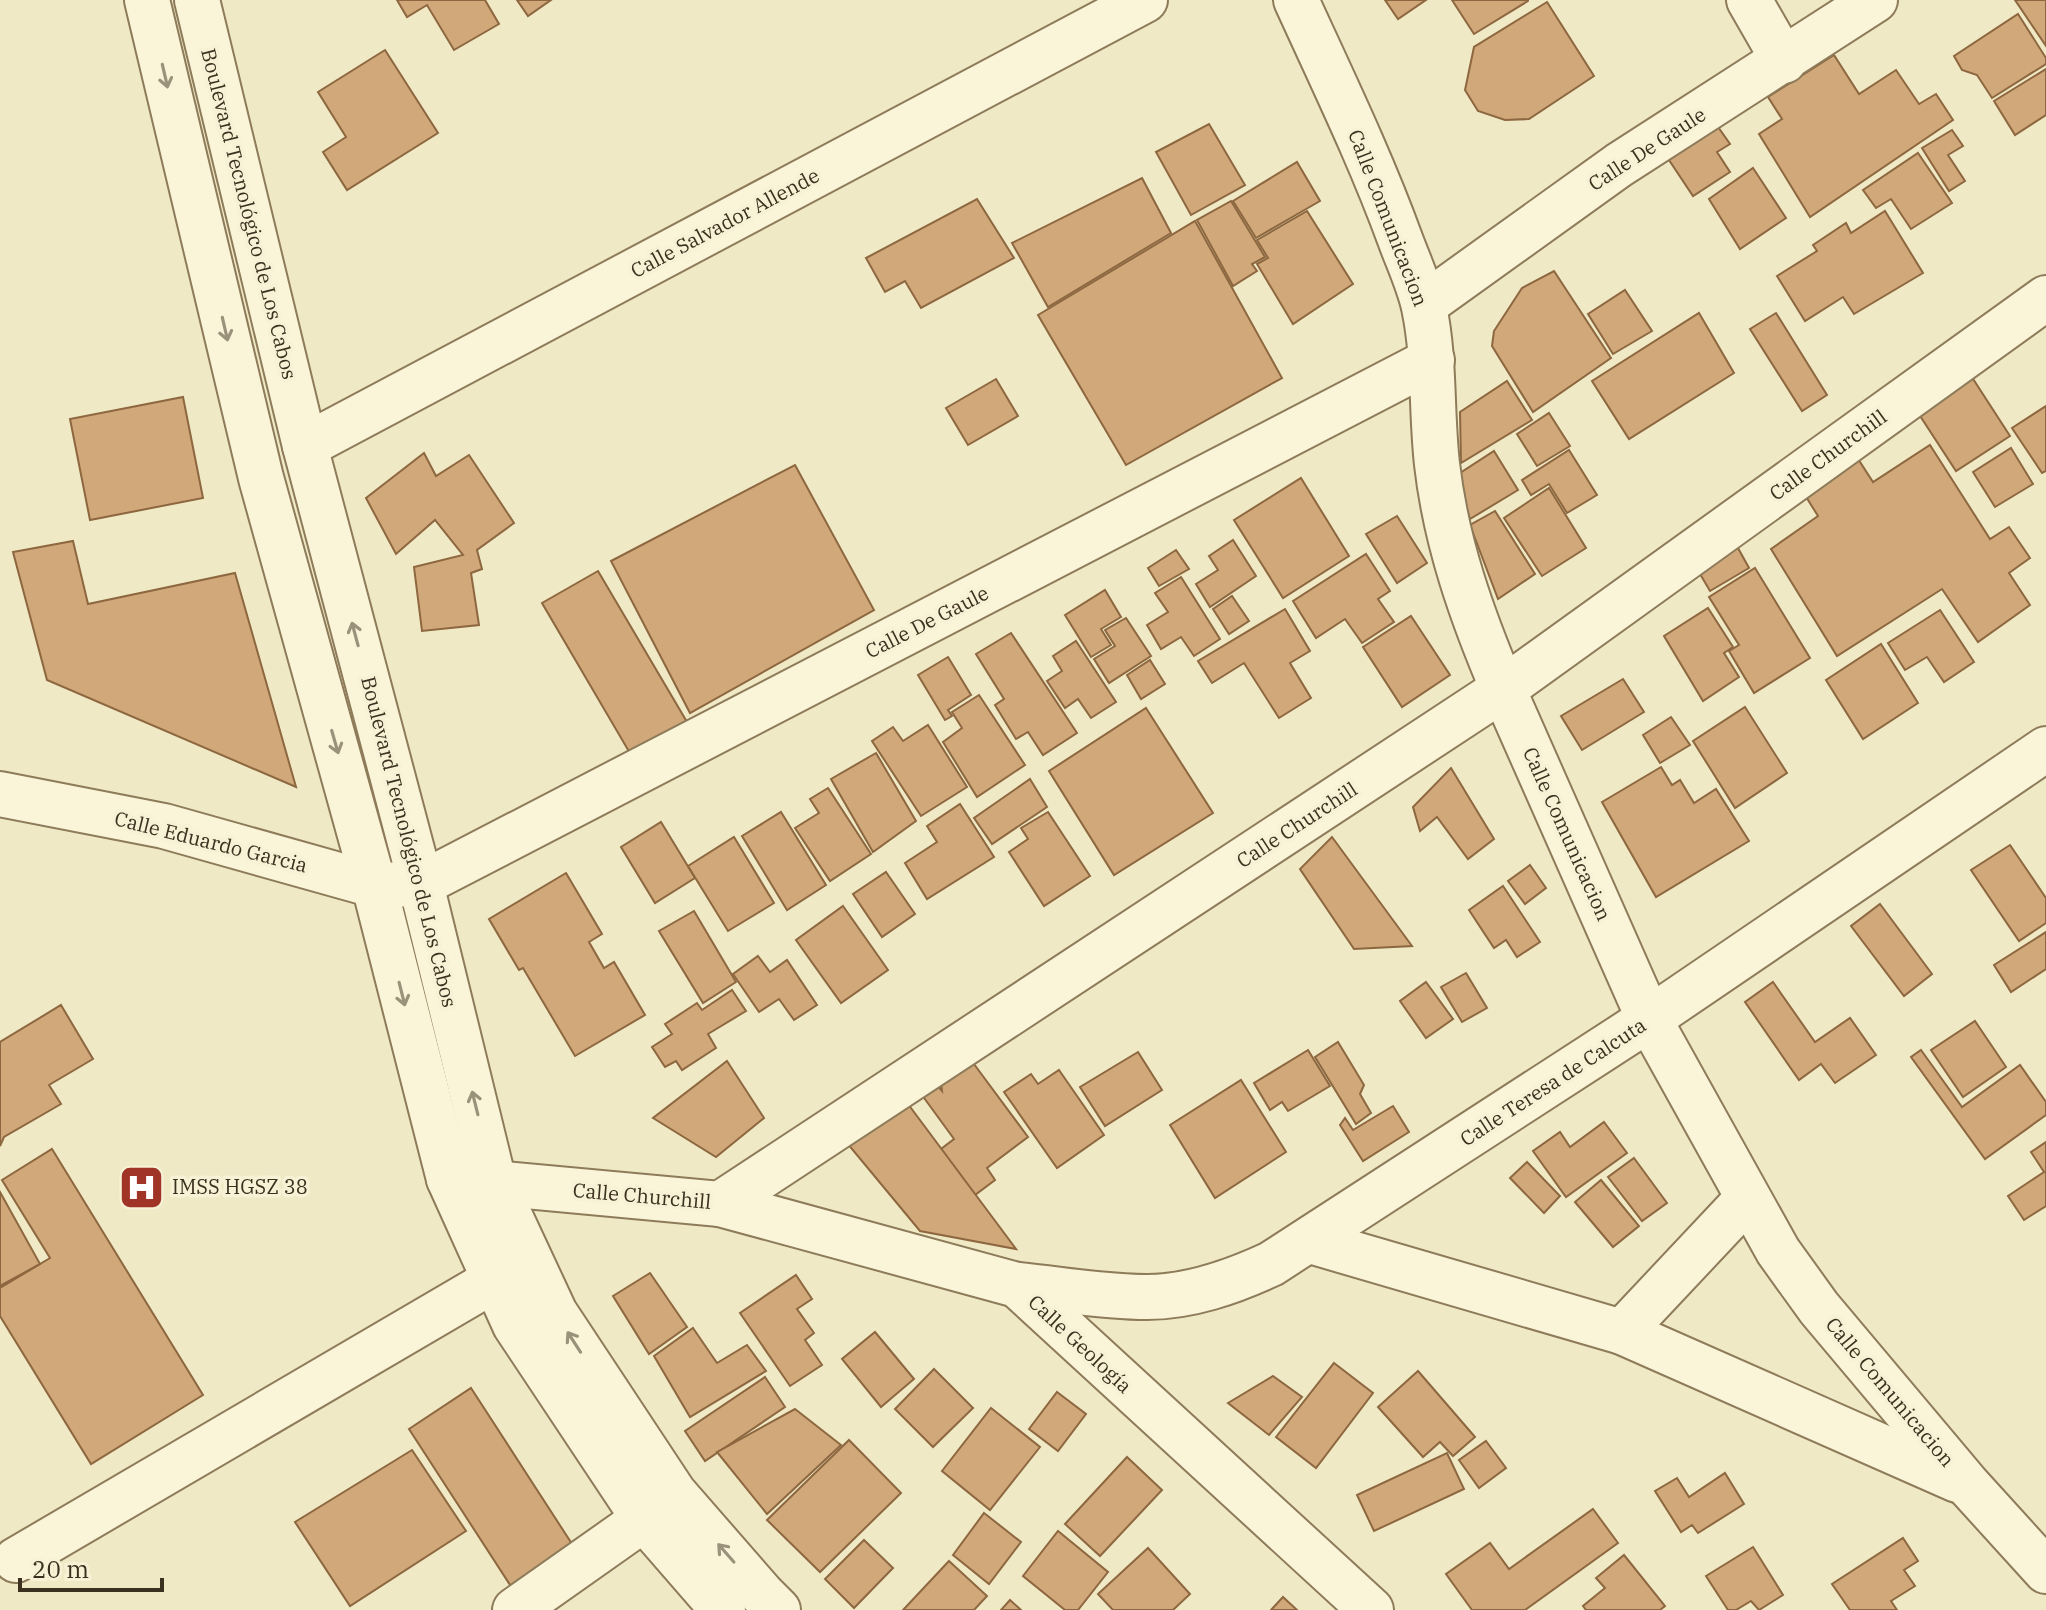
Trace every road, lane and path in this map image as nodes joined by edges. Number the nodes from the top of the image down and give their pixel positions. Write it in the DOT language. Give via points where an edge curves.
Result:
graph roads {
  1 [pos="147,0"];
  2 [pos="197,0"];
  3 [pos="1145,0"];
  4 [pos="1296,0"];
  5 [pos="1749,0"];
  6 [pos="1875,0"];
  7 [pos="1784,61"];
  8 [pos="2046,298"];
  9 [pos="1424,305"];
  10 [pos="1432,360"];
  11 [pos="305,446"];
  12 [pos="1503,689"];
  13 [pos="2046,749"];
  14 [pos="0,794"];
  15 [pos="421,884"];
  16 [pos="374,885"];
  17 [pos="1649,1019"];
  18 [pos="449,1179"];
  19 [pos="494,1182"];
  20 [pos="1747,1199"];
  21 [pos="720,1204"];
  22 [pos="1310,1241"];
  23 [pos="512,1269"];
  24 [pos="1017,1285"];
  25 [pos="1622,1332"];
  26 [pos="1967,1484"];
  27 [pos="659,1506"];
  28 [pos="16,1560"];
  29 [pos="2046,1571"];
  30 [pos="515,1610"];
  31 [pos="723,1610"];
  32 [pos="778,1610"];
  33 [pos="1371,1610"];
  1 -- 16 [label="street, Boulevard Tecnológico de Los Cabos, one-way" via="261,478"];
  2 -- 11 [label="street, Boulevard Tecnológico de Los Cabos"];
  3 -- 11 [label="street, Calle Salvador Allende"];
  4 -- 9 [label="street, Calle Comunicacion" via="1379,180"];
  5 -- 7 [label="street"];
  6 -- 7 [label="street, Calle De Gaule"];
  7 -- 9 [label="street, Calle De Gaule" via="1619,165"];
  8 -- 12 [label="street, Calle Churchill"];
  9 -- 10 [label="street, Calle Comunicacion"];
  10 -- 12 [label="street, Calle Comunicacion" via="1445,519 1460,579"];
  10 -- 15 [label="street, Calle De Gaule"];
  15 -- 11 [label="street, Boulevard Tecnológico de Los Cabos, one-way"];
  12 -- 17 [label="street, Calle Comunicacion"];
  12 -- 21 [label="street, Calle Churchill"];
  13 -- 17 [label="street, Calle Teresa de Calcuta"];
  14 -- 16 [label="street, Calle Eduardo Garcia" via="164,826"];
  15 -- 16 [label="street, Calle Eduardo Garcia"];
  19 -- 15 [label="street, Boulevard Tecnológico de Los Cabos, one-way"];
  16 -- 18 [label="street, Boulevard Tecnológico de Los Cabos, one-way"];
  17 -- 20 [label="street, Calle Comunicacion"];
  17 -- 22 [label="street, Calle Teresa de Calcuta"];
  18 -- 19 [label="street, Calle Churchill"];
  18 -- 23 [label="street, Boulevard Tecnológico de Los Cabos"];
  19 -- 21 [label="street, Calle Churchill"];
  19 -- 23 [label="street, Boulevard Tecnológico de Los Cabos"];
  20 -- 25 [label="street"];
  20 -- 26 [label="street, Calle Comunicacion" via="1819,1308"];
  21 -- 24 [label="street, Calle Geología"];
  22 -- 24 [label="street, Calle Teresa de Calcuta" via="1237,1280 1194,1292 1147,1297"];
  22 -- 25 [label="street"];
  23 -- 27 [label="street, Boulevard Tecnológico de Los Cabos" via="515,1325"];
  23 -- 28 [label="street"];
  24 -- 33 [label="street, Calle Geología"];
  25 -- 26 [label="street"];
  26 -- 29 [label="street, Calle Comunicacion"];
  27 -- 30 [label="street"];
  27 -- 31 [label="street, Boulevard Tecnológico de Los Cabos"];
  32 -- 27 [label="street, Boulevard Tecnológico de Los Cabos, one-way"];
}
